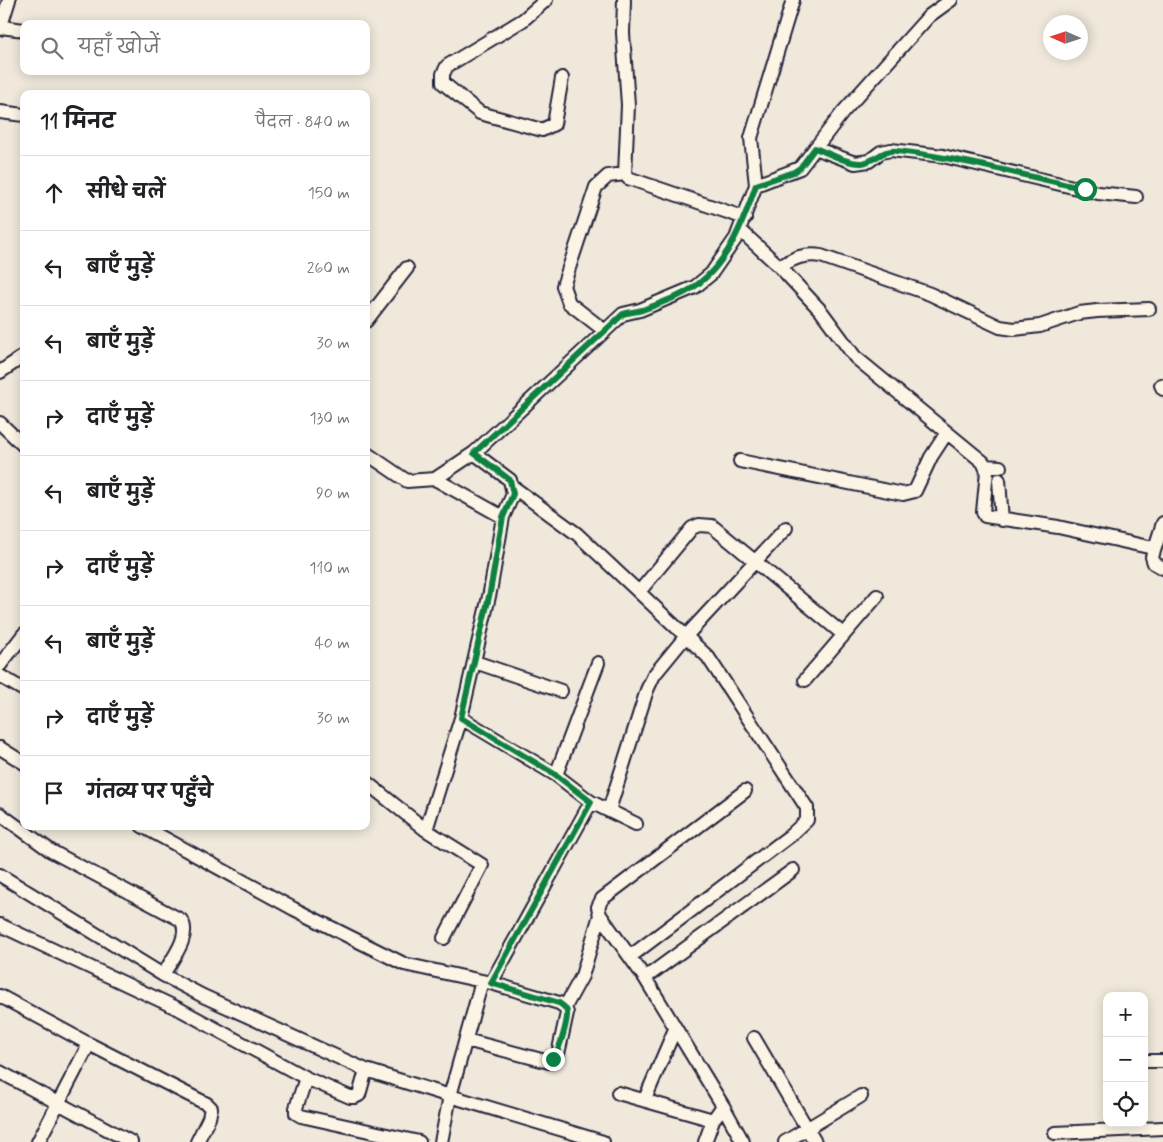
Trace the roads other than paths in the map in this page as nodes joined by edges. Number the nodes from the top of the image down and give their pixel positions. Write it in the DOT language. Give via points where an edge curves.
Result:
graph roads {
  1 [pos="9,0"];
  2 [pos="546,0"];
  3 [pos="624,0"];
  4 [pos="951,0"];
  5 [pos="790,1"];
  6 [pos="1,28"];
  7 [pos="20,30"];
  8 [pos="562,78"];
  9 [pos="0,112"];
  10 [pos="20,114"];
  11 [pos="815,148"];
  12 [pos="625,174"];
  13 [pos="756,185"];
  14 [pos="1136,197"];
  15 [pos="742,224"];
  16 [pos="780,267"];
  17 [pos="407,268"];
  18 [pos="1149,309"];
  19 [pos="370,316"];
  20 [pos="605,331"];
  21 [pos="20,359"];
  22 [pos="0,372"];
  23 [pos="0,423"];
  24 [pos="946,434"];
  25 [pos="20,442"];
  26 [pos="474,453"];
  27 [pos="370,456"];
  28 [pos="740,461"];
  29 [pos="985,466"];
  30 [pos="1000,467"];
  31 [pos="435,479"];
  32 [pos="999,480"];
  33 [pos="513,487"];
  34 [pos="503,517"];
  35 [pos="1002,520"];
  36 [pos="1163,523"];
  37 [pos="786,528"];
  38 [pos="1153,548"];
  39 [pos="757,562"];
  40 [pos="1163,568"];
  41 [pos="639,592"];
  42 [pos="877,596"];
  43 [pos="844,635"];
  44 [pos="686,636"];
  45 [pos="20,639"];
  46 [pos="475,662"];
  47 [pos="598,663"];
  48 [pos="0,665"];
  49 [pos="0,676"];
  50 [pos="805,680"];
  51 [pos="20,688"];
  52 [pos="561,691"];
  53 [pos="461,718"];
  54 [pos="0,748"];
  55 [pos="20,760"];
  56 [pos="556,775"];
  57 [pos="370,785"];
  58 [pos="745,791"];
  59 [pos="591,802"];
  60 [pos="610,810"];
  61 [pos="0,814"];
  62 [pos="636,824"];
  63 [pos="20,829"];
  64 [pos="22,830"];
  65 [pos="149,830"];
  66 [pos="426,830"];
  67 [pos="793,870"];
  68 [pos="0,875"];
  69 [pos="600,915"];
  70 [pos="0,925"];
  71 [pos="444,938"];
  72 [pos="631,956"];
  73 [pos="163,975"];
  74 [pos="645,978"];
  75 [pos="487,982"];
  76 [pos="0,996"];
  77 [pos="565,1007"];
  78 [pos="675,1029"];
  79 [pos="754,1038"];
  80 [pos="466,1040"];
  81 [pos="89,1044"];
  82 [pos="1148,1061"];
  83 [pos="1163,1061"];
  84 [pos="366,1070"];
  85 [pos="0,1072"];
  86 [pos="306,1078"];
  87 [pos="618,1093"];
  88 [pos="450,1096"];
  89 [pos="861,1096"];
  90 [pos="645,1099"];
  91 [pos="57,1104"];
  92 [pos="723,1106"];
  93 [pos="713,1120"];
  94 [pos="806,1128"];
  95 [pos="1163,1128"];
  96 [pos="1054,1133"];
  97 [pos="38,1142"];
  98 [pos="131,1142"];
  99 [pos="197,1142"];
  100 [pos="419,1142"];
  101 [pos="441,1142"];
  102 [pos="603,1142"];
  103 [pos="706,1142"];
  104 [pos="743,1142"];
  105 [pos="785,1142"];
  106 [pos="815,1142"];
  1 -- 6 [label="street"];
  2 -- 8 [label="street" via="523,20 447,66 442,82 480,113 542,130 554,124"];
  3 -- 12 [label="street" via="628,105"];
  4 -- 11 [label="street" via="929,16"];
  5 -- 13 [label="street" via="751,138"];
  6 -- 7 [label="street"];
  9 -- 10 [label="street"];
  11 -- 13 [label="street" via="794,172"];
  11 -- 14 [label="street" via="856,163 869,161 891,150 943,156 1098,192"];
  12 -- 15 [label="street"];
  12 -- 20 [label="street" via="608,176 596,187 564,286 569,302"];
  13 -- 15 [label="street"];
  15 -- 16 [label="street"];
  15 -- 20 [label="street" via="711,274 696,287 623,314"];
  16 -- 18 [label="street" via="802,256 821,256 930,294 988,323 1014,329 1040,326 1080,313"];
  16 -- 24 [label="street" via="821,311 855,357"];
  17 -- 19 [label="street"];
  20 -- 26 [label="street"];
  21 -- 22 [label="street"];
  23 -- 25 [label="street"];
  24 -- 28 [label="street" via="911,493"];
  24 -- 29 [label="street"];
  26 -- 31 [label="street"];
  26 -- 33 [label="street" via="510,480"];
  27 -- 31 [label="street" via="407,482"];
  29 -- 30 [label="street"];
  29 -- 35 [label="street" via="983,512 990,518"];
  31 -- 34 [label="street"];
  32 -- 35 [label="street"];
  33 -- 34 [label="street"];
  33 -- 41 [label="street" via="577,534"];
  34 -- 46 [label="street"];
  35 -- 38 [label="street" via="1058,527"];
  36 -- 38 [label="street"];
  37 -- 39 [label="street"];
  38 -- 40 [label="street" via="1154,563"];
  39 -- 41 [label="street" via="712,526 699,525 692,528"];
  39 -- 43 [label="street"];
  39 -- 44 [label="street"];
  41 -- 44 [label="street"];
  42 -- 43 [label="street"];
  43 -- 50 [label="street"];
  44 -- 60 [label="street" via="654,675 647,690"];
  44 -- 72 [label="street" via="721,674 807,808 807,820 791,836"];
  45 -- 48 [label="street"];
  46 -- 52 [label="street"];
  46 -- 53 [label="street"];
  47 -- 56 [label="street"];
  49 -- 51 [label="street"];
  53 -- 56 [label="street"];
  53 -- 66 [label="street"];
  54 -- 55 [label="street"];
  56 -- 59 [label="street"];
  57 -- 66 [label="street"];
  58 -- 69 [label="street" via="602,899 598,907"];
  59 -- 60 [label="street"];
  59 -- 75 [label="street"];
  60 -- 62 [label="street"];
  61 -- 63 [label="street"];
  64 -- 73 [label="street" via="51,851 181,920 185,935"];
  65 -- 75 [label="street" via="294,909 404,964"];
  66 -- 71 [label="street" via="482,865"];
  67 -- 74 [label="street"];
  68 -- 73 [label="street"];
  69 -- 72 [label="street"];
  69 -- 77 [label="street" via="582,976"];
  70 -- 86 [label="street" via="181,1010"];
  72 -- 74 [label="street"];
  73 -- 84 [label="street"];
  74 -- 78 [label="street"];
  75 -- 77 [label="street"];
  75 -- 80 [label="street"];
  76 -- 81 [label="street"];
  77 -- 80 [label="street" via="567,1013 558,1054 549,1062"];
  78 -- 90 [label="street"];
  78 -- 92 [label="street"];
  79 -- 94 [label="street"];
  80 -- 88 [label="street"];
  81 -- 91 [label="street"];
  81 -- 99 [label="street" via="208,1104 211,1108 209,1118"];
  82 -- 83 [label="street"];
  84 -- 86 [label="street" via="356,1097"];
  84 -- 88 [label="street"];
  85 -- 91 [label="street"];
  86 -- 100 [label="street" via="296,1108 296,1113 301,1116"];
  87 -- 90 [label="street"];
  88 -- 101 [label="street"];
  88 -- 102 [label="street"];
  89 -- 94 [label="street"];
  90 -- 93 [label="street"];
  91 -- 97 [label="street"];
  91 -- 98 [label="street"];
  92 -- 93 [label="street"];
  92 -- 104 [label="street"];
  93 -- 103 [label="street"];
  94 -- 105 [label="street"];
  94 -- 106 [label="street"];
  95 -- 96 [label="street"];
}
